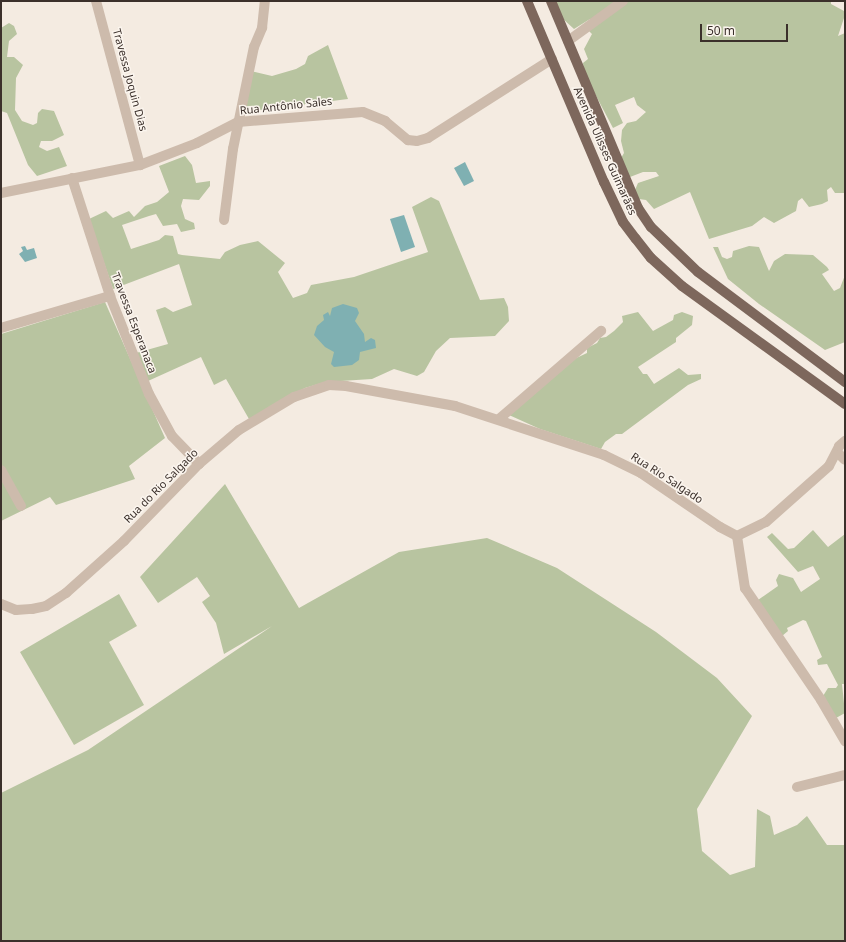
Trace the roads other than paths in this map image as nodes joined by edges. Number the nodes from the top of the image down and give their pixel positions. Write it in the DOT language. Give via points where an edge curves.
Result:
graph roads {
  1 [pos="96,1"];
  2 [pos="265,1"];
  3 [pos="527,1"];
  4 [pos="551,1"];
  5 [pos="623,1"];
  6 [pos="568,41"];
  7 [pos="552,59"];
  8 [pos="238,122"];
  9 [pos="140,165"];
  10 [pos="72,178"];
  11 [pos="1,193"];
  12 [pos="224,220"];
  13 [pos="110,296"];
  14 [pos="1,328"];
  15 [pos="601,331"];
  16 [pos="845,382"];
  17 [pos="346,386"];
  18 [pos="845,404"];
  19 [pos="500,419"];
  20 [pos="845,441"];
  21 [pos="837,452"];
  22 [pos="845,460"];
  23 [pos="198,464"];
  24 [pos="1,470"];
  25 [pos="21,506"];
  26 [pos="737,536"];
  27 [pos="1,604"];
  28 [pos="845,741"];
  29 [pos="845,775"];
  30 [pos="797,787"];
  1 -- 9 [label="street, Travessa Joquin Dias"];
  2 -- 8 [label="street" via="262,28 254,47"];
  3 -- 7 [label="main road, Avenida Ulisses Guimarães"];
  4 -- 6 [label="main road, Avenida Ulisses Guimarães"];
  5 -- 6 [label="street"];
  6 -- 16 [label="main road, Avenida Ulisses Guimarães" via="635,202 651,226 698,272"];
  7 -- 8 [label="street, Rua Antônio Sales" via="428,138 417,141 408,140 385,121 363,112"];
  7 -- 18 [label="main road, Avenida Ulisses Guimarães" via="620,215 651,258 682,286"];
  8 -- 9 [label="street, Rua Antônio Sales" via="197,143"];
  8 -- 12 [label="street"];
  9 -- 10 [label="street, Rua Antônio Sales"];
  10 -- 11 [label="street, Rua Antônio Sales"];
  10 -- 13 [label="street, Travessa Esperanaca"];
  13 -- 14 [label="street"];
  13 -- 23 [label="street, Travessa Esperanaca" via="153,404 172,436"];
  15 -- 19 [label="street"];
  17 -- 19 [label="street, Rua Rio Salgado" via="455,406"];
  17 -- 23 [label="street, Rua do Rio Salgado" via="329,385 313,389 271,409 239,430"];
  19 -- 26 [label="street, Rua Rio Salgado" via="613,459 641,473"];
  20 -- 21 [label="street"];
  21 -- 22 [label="street"];
  21 -- 26 [label="street" via="829,466 766,522"];
  23 -- 27 [label="street, Rua do Rio Salgado" via="124,540 66,593 46,606 32,609 16,610"];
  24 -- 25 [label="street"];
  26 -- 28 [label="street" via="745,588 822,700"];
  29 -- 30 [label="street"];
}
